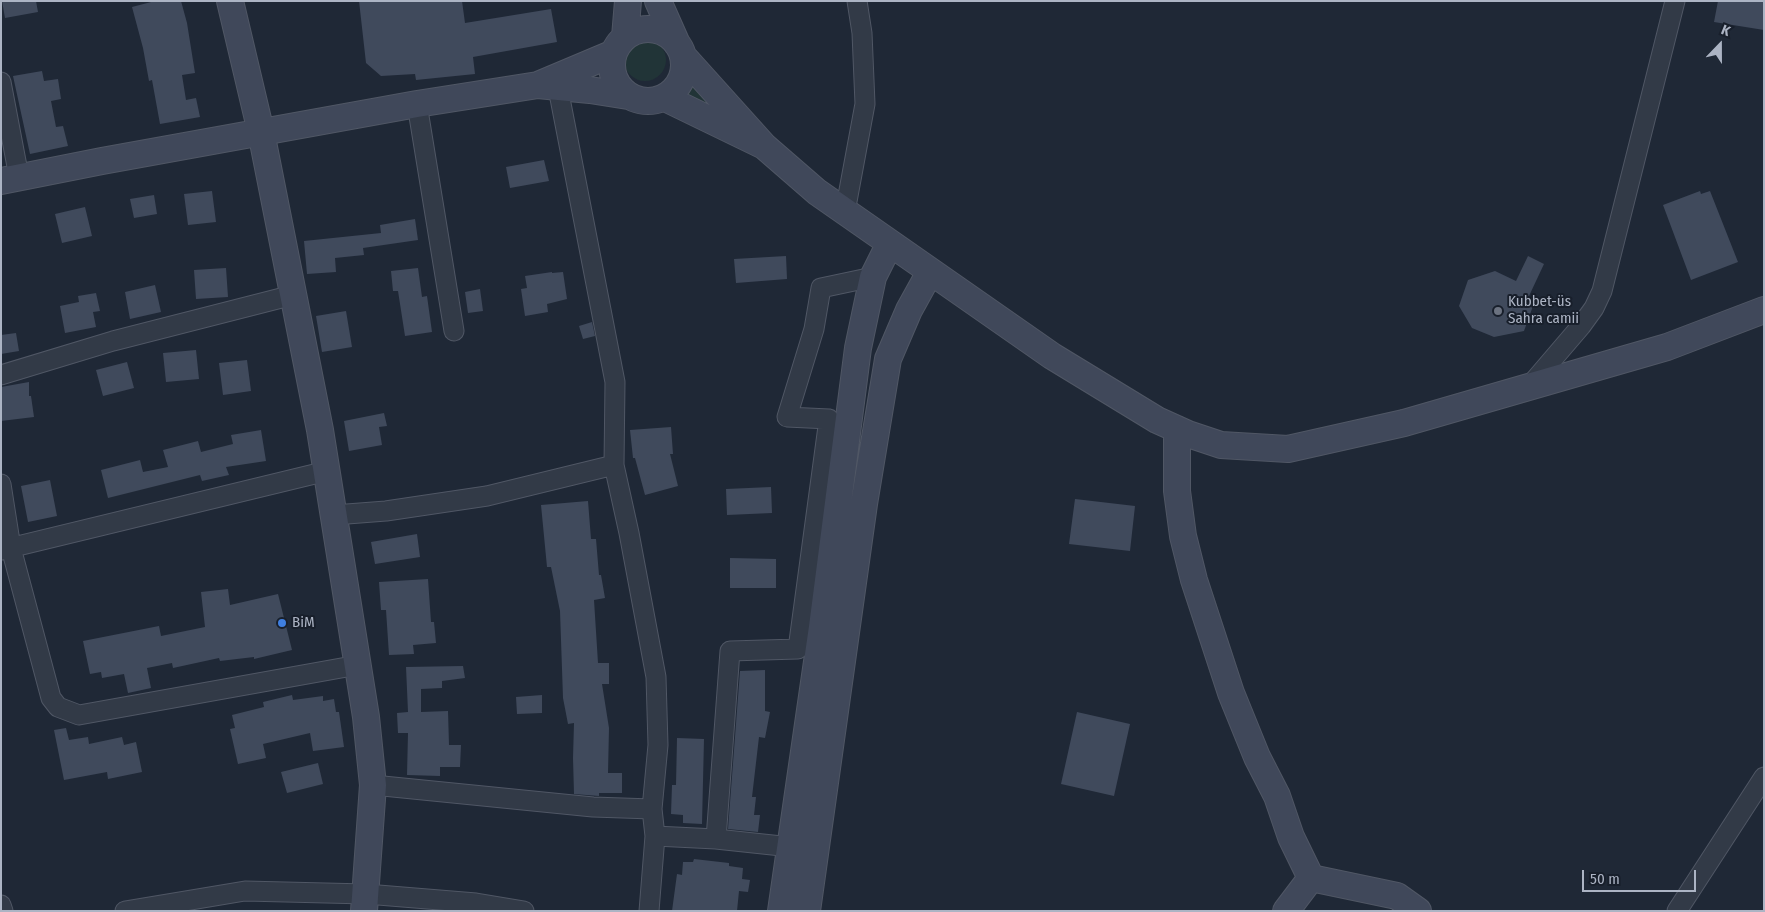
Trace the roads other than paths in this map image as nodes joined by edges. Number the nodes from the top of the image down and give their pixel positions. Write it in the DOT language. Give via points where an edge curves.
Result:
graph roads {
  1 [pos="230,1"];
  2 [pos="628,1"];
  3 [pos="658,1"];
  4 [pos="857,1"];
  5 [pos="1675,1"];
  6 [pos="620,45"];
  7 [pos="680,50"];
  8 [pos="1,82"];
  9 [pos="548,87"];
  10 [pos="628,96"];
  11 [pos="665,98"];
  12 [pos="417,104"];
  13 [pos="261,132"];
  14 [pos="764,146"];
  15 [pos="10,179"];
  16 [pos="845,212"];
  17 [pos="890,244"];
  18 [pos="930,272"];
  19 [pos="873,277"];
  20 [pos="293,295"];
  21 [pos="1764,310"];
  22 [pos="454,331"];
  23 [pos="1,375"];
  24 [pos="1528,388"];
  25 [pos="1178,429"];
  26 [pos="614,465"];
  27 [pos="327,471"];
  28 [pos="1,484"];
  29 [pos="334,515"];
  30 [pos="6,549"];
  31 [pos="358,665"];
  32 [pos="1762,784"];
  33 [pos="373,785"];
  34 [pos="652,809"];
  35 [pos="655,836"];
  36 [pos="716,839"];
  37 [pos="791,846"];
  38 [pos="1311,878"];
  39 [pos="365,902"];
  40 [pos="1,905"];
  41 [pos="3,911"];
  42 [pos="125,911"];
  43 [pos="524,911"];
  44 [pos="649,911"];
  45 [pos="782,911"];
  46 [pos="807,911"];
  47 [pos="1286,911"];
  48 [pos="1418,911"];
  49 [pos="1677,911"];
  1 -- 13 [label="main road"];
  2 -- 6 [label="main road"];
  3 -- 7 [label="main road"];
  4 -- 16 [label="street" via="862,33 865,104"];
  5 -- 24 [label="street" via="1602,291 1581,326"];
  6 -- 7 [label="main road" via="640,30 652,29 673,39"];
  6 -- 9 [label="main road"];
  6 -- 10 [label="main road" via="612,65 619,88"];
  7 -- 11 [label="main road" via="684,71 673,92"];
  7 -- 14 [label="main road"];
  8 -- 15 [label="street"];
  9 -- 10 [label="main road"];
  9 -- 12 [label="main road"];
  9 -- 26 [label="street" via="614,382"];
  10 -- 11 [label="main road" via="652,101"];
  11 -- 14 [label="main road"];
  12 -- 13 [label="main road"];
  12 -- 22 [label="street"];
  13 -- 15 [label="main road"];
  13 -- 20 [label="main road"];
  14 -- 16 [label="main road"];
  16 -- 17 [label="main road"];
  17 -- 18 [label="main road"];
  17 -- 19 [label="main road"];
  18 -- 25 [label="main road" via="1052,356 1156,420"];
  18 -- 46 [label="main road" via="888,359 864,504"];
  19 -- 36 [label="street" via="821,288 814,329 787,417 829,419 798,648 730,651"];
  19 -- 37 [label="main road" via="858,348"];
  20 -- 23 [label="street" via="113,340"];
  20 -- 27 [label="main road"];
  21 -- 24 [label="main road" via="1667,347"];
  24 -- 25 [label="main road" via="1404,423 1288,449 1221,445"];
  25 -- 38 [label="main road" via="1177,491 1183,536 1194,580 1231,693"];
  26 -- 29 [label="street" via="486,496"];
  26 -- 34 [label="street" via="656,677 658,745"];
  27 -- 29 [label="main road"];
  27 -- 30 [label="street"];
  28 -- 30 [label="street"];
  29 -- 31 [label="main road"];
  30 -- 31 [label="street" via="51,698 68,712 79,714"];
  31 -- 33 [label="main road"];
  32 -- 49 [label="street"];
  33 -- 34 [label="street" via="593,807"];
  33 -- 39 [label="main road"];
  34 -- 35 [label="street"];
  35 -- 36 [label="street"];
  35 -- 44 [label="street"];
  36 -- 37 [label="street"];
  37 -- 45 [label="main road"];
  38 -- 47 [label="main road"];
  38 -- 48 [label="main road" via="1397,896"];
  39 -- 42 [label="street" via="245,891"];
  39 -- 43 [label="street" via="476,904"];
  40 -- 41 [label="street"];
}
